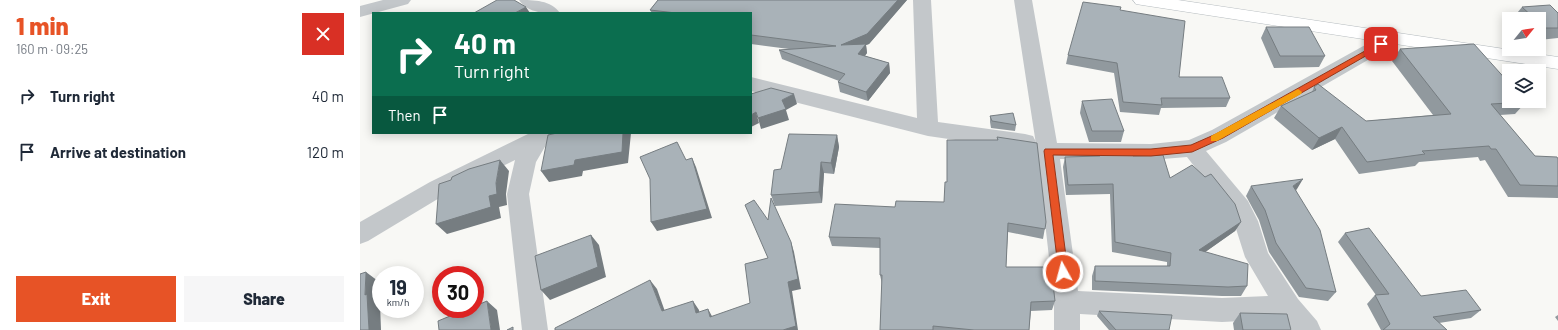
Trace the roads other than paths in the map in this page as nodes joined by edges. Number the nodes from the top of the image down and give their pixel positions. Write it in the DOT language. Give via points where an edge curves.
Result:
graph roads {
  1 [pos="402,0"];
  2 [pos="528,0"];
  3 [pos="922,0"];
  4 [pos="1023,0"];
  5 [pos="1142,0"];
  6 [pos="360,12"];
  7 [pos="549,12"];
  8 [pos="1392,38"];
  9 [pos="1558,62"];
  10 [pos="752,84"];
  11 [pos="928,128"];
  12 [pos="539,136"];
  13 [pos="1047,148"];
  14 [pos="1192,148"];
  15 [pos="360,234"];
  16 [pos="1067,302"];
  17 [pos="1289,307"];
  18 [pos="535,330"];
  19 [pos="1067,330"];
  20 [pos="1308,330"];
  1 -- 6 [label="street"];
  2 -- 7 [label="street"];
  3 -- 11 [label="street"];
  4 -- 13 [label="street"];
  5 -- 8 [label="street"];
  8 -- 9 [label="street"];
  8 -- 14 [label="street" via="1220,136"];
  10 -- 11 [label="street"];
  11 -- 13 [label="street"];
  12 -- 15 [label="street" via="438,188"];
  12 -- 18 [label="street" via="519,178 518,194"];
  13 -- 14 [label="street" via="1151,152"];
  13 -- 16 [label="street"];
  14 -- 17 [label="street" via="1244,214 1257,257"];
  16 -- 17 [label="street" via="1215,309"];
  16 -- 19 [label="street"];
  17 -- 20 [label="street"];
}
